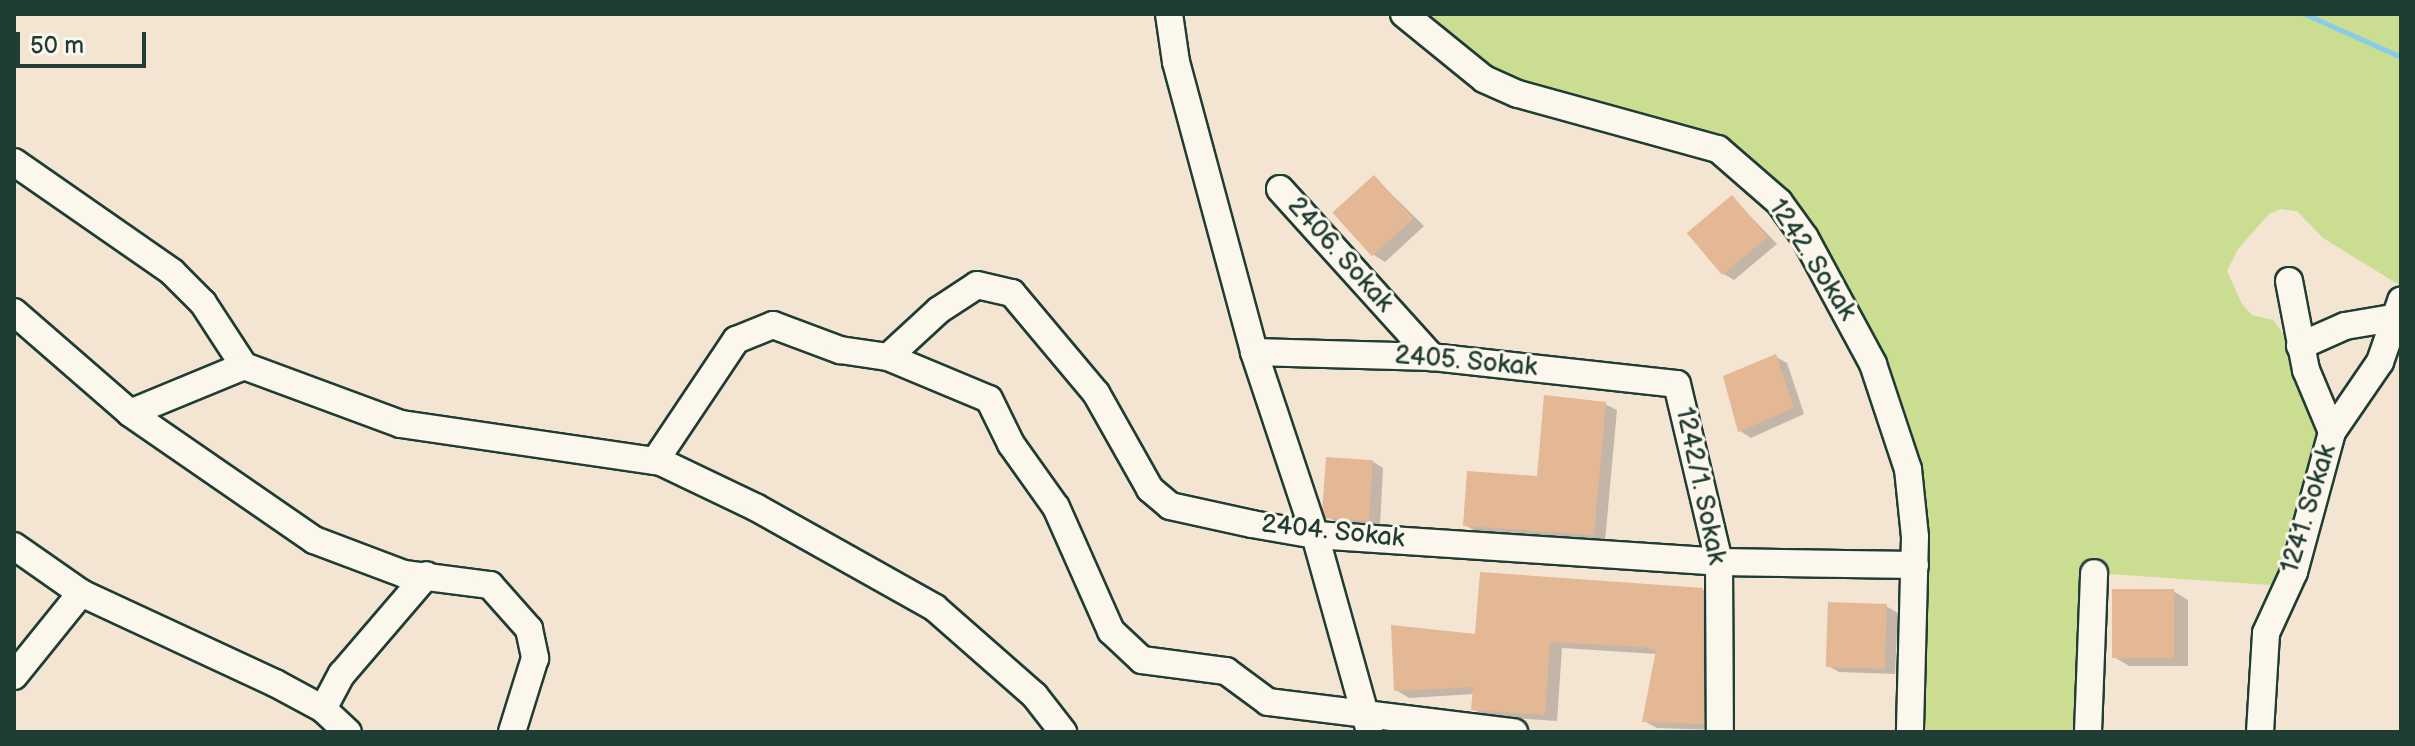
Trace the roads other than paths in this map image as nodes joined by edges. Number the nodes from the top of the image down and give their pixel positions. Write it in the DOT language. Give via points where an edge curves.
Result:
graph roads {
  1 [pos="1169,14"];
  2 [pos="1404,14"];
  3 [pos="14,162"];
  4 [pos="1280,189"];
  5 [pos="2289,281"];
  6 [pos="2397,310"];
  7 [pos="14,312"];
  8 [pos="2300,346"];
  9 [pos="1254,352"];
  10 [pos="888,357"];
  11 [pos="1432,357"];
  12 [pos="244,366"];
  13 [pos="1677,384"];
  14 [pos="130,413"];
  15 [pos="2332,432"];
  16 [pos="655,461"];
  17 [pos="1315,535"];
  18 [pos="14,546"];
  19 [pos="1719,562"];
  20 [pos="1915,565"];
  21 [pos="2094,573"];
  22 [pos="427,575"];
  23 [pos="81,593"];
  24 [pos="14,676"];
  25 [pos="323,709"];
  26 [pos="1367,724"];
  27 [pos="348,732"];
  28 [pos="512,732"];
  29 [pos="1063,732"];
  30 [pos="1514,732"];
  31 [pos="1720,732"];
  32 [pos="1910,732"];
  33 [pos="2088,732"];
  34 [pos="2260,732"];
  1 -- 9 [label="street" via="1176,62"];
  2 -- 20 [label="street, 1242. Sokak" via="1484,79 1518,94 1718,149 1779,202 1843,302 1890,408 1908,469"];
  3 -- 12 [label="street" via="172,272 203,303"];
  4 -- 11 [label="street, 2406. Sokak"];
  5 -- 8 [label="street"];
  6 -- 8 [label="street"];
  6 -- 15 [label="street, 1241. Sokak" via="2380,362"];
  7 -- 14 [label="street"];
  8 -- 15 [label="street"];
  9 -- 11 [label="street, 2405. Sokak"];
  9 -- 17 [label="street"];
  10 -- 16 [label="street" via="840,350 773,325 736,340"];
  10 -- 17 [label="street, 2404. Sokak" via="939,310 977,285 1012,293 1096,393 1150,489 1170,506"];
  10 -- 26 [label="street" via="989,399 1011,444 1056,507 1111,631 1142,660 1226,671 1268,702"];
  11 -- 13 [label="street, 2405. Sokak"];
  12 -- 14 [label="street"];
  12 -- 16 [label="street" via="401,424"];
  13 -- 19 [label="street, 1242/1. Sokak"];
  14 -- 22 [label="street" via="314,540 404,574"];
  15 -- 34 [label="street, 1241. Sokak" via="2294,572 2266,633"];
  16 -- 29 [label="street" via="757,508 935,608 1035,696"];
  17 -- 19 [label="street, 2404. Sokak"];
  17 -- 26 [label="street"];
  18 -- 23 [label="street"];
  19 -- 20 [label="street, 2404. Sokak"];
  19 -- 31 [label="street, 1242/1. Sokak"];
  20 -- 32 [label="street, 1242. Sokak"];
  21 -- 33 [label="street"];
  22 -- 25 [label="street" via="342,674"];
  22 -- 28 [label="street" via="490,585 529,629 535,658"];
  23 -- 24 [label="street"];
  23 -- 25 [label="street"];
  25 -- 27 [label="street"];
  26 -- 30 [label="street"];
}
